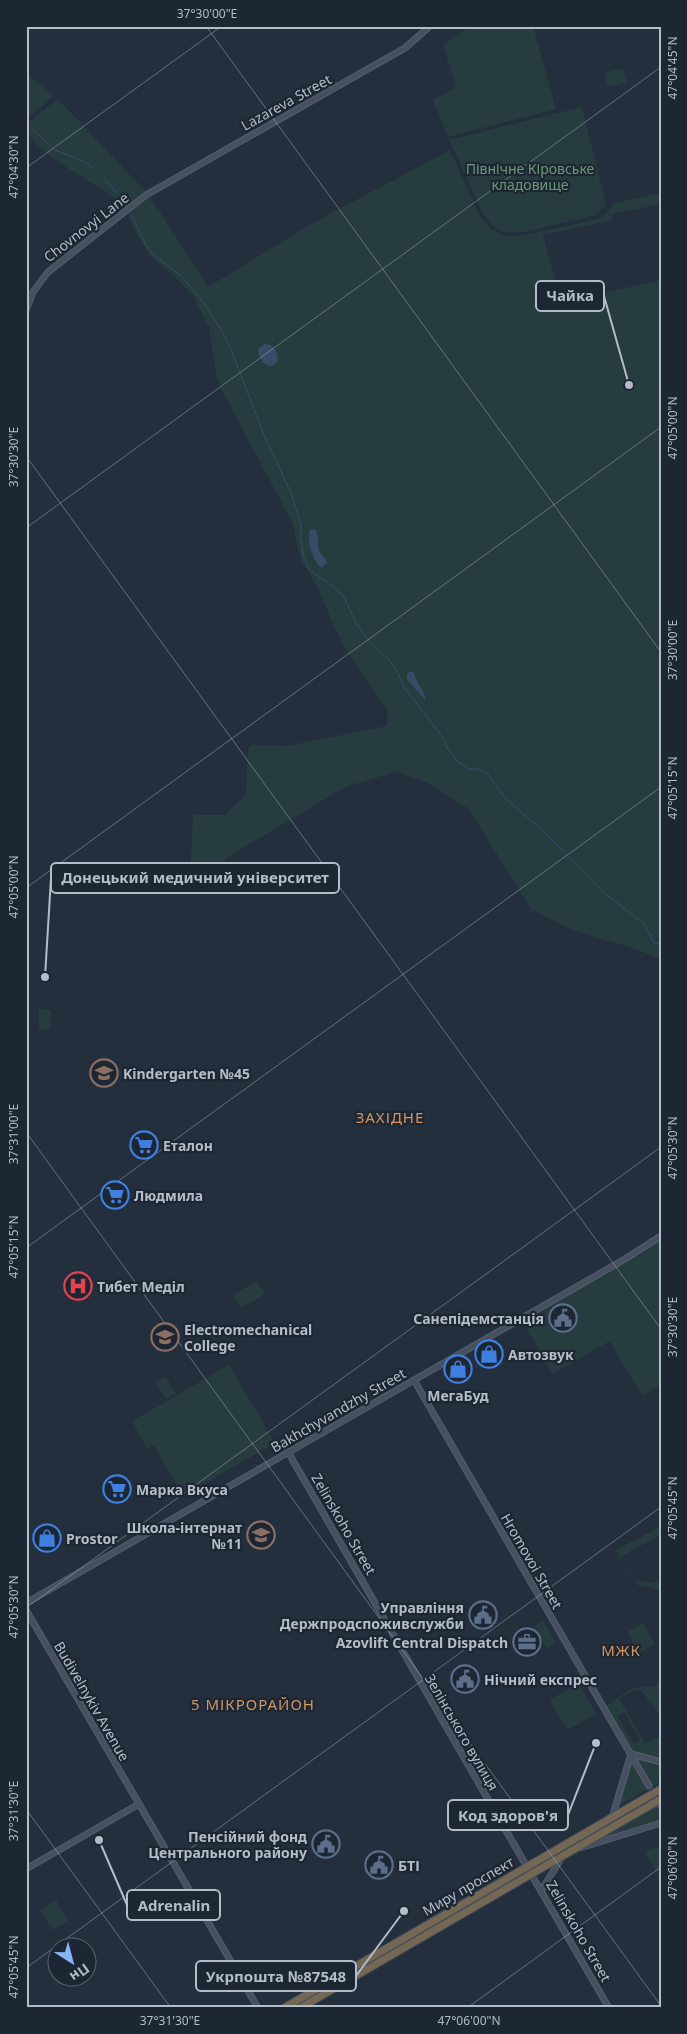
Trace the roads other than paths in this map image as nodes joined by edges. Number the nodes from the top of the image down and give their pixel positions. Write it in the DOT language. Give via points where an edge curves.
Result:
graph roads {
  1 [pos="430,26"];
  2 [pos="150,192"];
  3 [pos="26,310"];
  4 [pos="661,1236"];
  5 [pos="414,1380"];
  6 [pos="288,1452"];
  7 [pos="26,1603"];
  8 [pos="26,1610"];
  9 [pos="631,1754"];
  10 [pos="661,1762"];
  11 [pos="649,1786"];
  12 [pos="661,1789"];
  13 [pos="661,1799"];
  14 [pos="139,1804"];
  15 [pos="612,1818"];
  16 [pos="660,1823"];
  17 [pos="570,1851"];
  18 [pos="563,1856"];
  19 [pos="527,1867"];
  20 [pos="26,1869"];
  21 [pos="531,1874"];
  22 [pos="541,1891"];
  23 [pos="258,2008"];
  24 [pos="284,2008"];
  25 [pos="300,2008"];
  26 [pos="609,2008"];
  1 -- 2 [label="street, Lazareva Street" via="405,48"];
  2 -- 3 [label="street, Chovnovyi Lane" via="48,272 33,292"];
  4 -- 5 [label="street, Bakhchyvandzhy Street"];
  5 -- 6 [label="street, Bakhchyvandzhy Street"];
  5 -- 9 [label="street, Hromovoi Street"];
  6 -- 7 [label="street, Bakhchyvandzhy Street"];
  6 -- 19 [label="street, Зелінського вулиця"];
  8 -- 14 [label="street, Budivelnykiv Avenue"];
  9 -- 10 [label="street"];
  9 -- 11 [label="street, Hromovoi Street"];
  9 -- 15 [label="street"];
  12 -- 15 [label="highway, Миру проспект"];
  13 -- 17 [label="highway, Миру проспект"];
  14 -- 20 [label="street"];
  14 -- 23 [label="street, Budivelnykiv Avenue"];
  15 -- 19 [label="highway, Миру проспект"];
  16 -- 17 [label="street"];
  17 -- 18 [label="highway, Миру проспект"];
  18 -- 21 [label="highway, Миру проспект"];
  18 -- 22 [label="street"];
  19 -- 21 [label="highway, Zelinskoho Street"];
  19 -- 24 [label="highway, Миру проспект"];
  21 -- 22 [label="street, Zelinskoho Street"];
  21 -- 25 [label="highway, Миру проспект"];
  22 -- 26 [label="street, Zelinskoho Street"];
}
